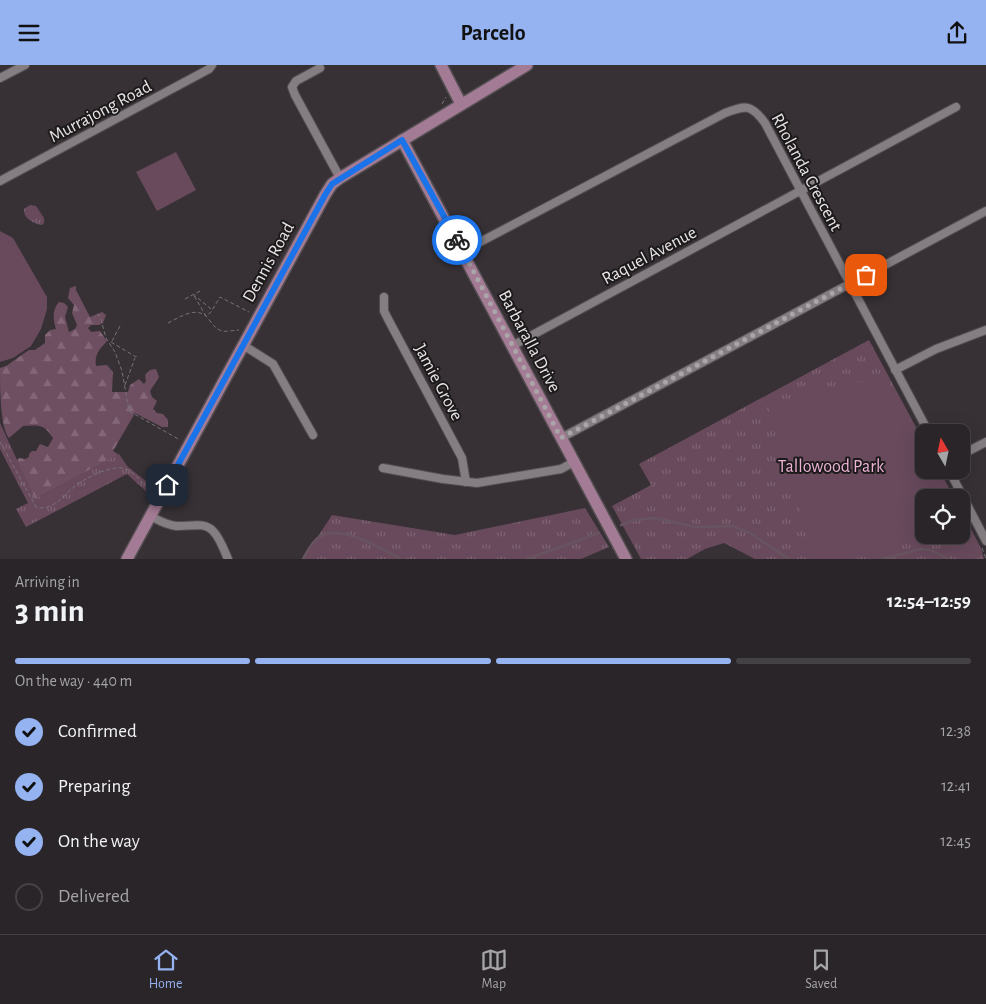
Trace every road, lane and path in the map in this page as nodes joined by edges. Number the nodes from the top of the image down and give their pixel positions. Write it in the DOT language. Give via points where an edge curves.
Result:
graph roads {
  1 [pos="25,65"];
  2 [pos="212,65"];
  3 [pos="441,65"];
  4 [pos="527,65"];
  5 [pos="320,68"];
  6 [pos="0,78"];
  7 [pos="461,104"];
  8 [pos="956,107"];
  9 [pos="402,140"];
  10 [pos="340,178"];
  11 [pos="0,181"];
  12 [pos="800,191"];
  13 [pos="986,211"];
  14 [pos="463,251"];
  15 [pos="850,284"];
  16 [pos="202,290"];
  17 [pos="193,294"];
  18 [pos="384,297"];
  19 [pos="185,299"];
  20 [pos="211,309"];
  21 [pos="249,312"];
  22 [pos="97,314"];
  23 [pos="206,316"];
  24 [pos="168,323"];
  25 [pos="120,326"];
  26 [pos="239,330"];
  27 [pos="986,330"];
  28 [pos="111,343"];
  29 [pos="243,345"];
  30 [pos="512,345"];
  31 [pos="895,370"];
  32 [pos="125,385"];
  33 [pos="924,424"];
  34 [pos="313,435"];
  35 [pos="561,438"];
  36 [pos="180,440"];
  37 [pos="0,442"];
  38 [pos="986,442"];
  39 [pos="970,450"];
  40 [pos="574,462"];
  41 [pos="383,468"];
  42 [pos="954,479"];
  43 [pos="466,482"];
  44 [pos="152,490"];
  45 [pos="150,516"];
  46 [pos="986,541"];
  47 [pos="127,559"];
  48 [pos="228,559"];
  49 [pos="626,559"];
  1 -- 6 [label="street"];
  2 -- 11 [label="street, Murrajong Road"];
  3 -- 7 [label="street"];
  4 -- 7 [label="street, Dennis Road"];
  5 -- 10 [label="street" via="296,81 292,87"];
  7 -- 9 [label="street, Dennis Road"];
  8 -- 12 [label="street, Raquel Avenue"];
  9 -- 10 [label="street, Dennis Road"];
  9 -- 14 [label="street, Barbaralla Drive"];
  10 -- 29 [label="street, Dennis Road" via="325,195"];
  12 -- 14 [label="street, Rholanda Crescent" via="757,112 750,107 738,108"];
  12 -- 15 [label="street, Rholanda Crescent"];
  12 -- 30 [label="street, Raquel Avenue"];
  13 -- 15 [label="street"];
  14 -- 30 [label="street, Barbaralla Drive"];
  15 -- 31 [label="street, Rholanda Crescent"];
  15 -- 35 [label="street"];
  16 -- 17 [label="path"];
  17 -- 19 [label="path"];
  17 -- 20 [label="path"];
  17 -- 23 [label="path"];
  18 -- 43 [label="street, Jamie Grove" via="384,311 462,458"];
  20 -- 21 [label="path" via="220,297"];
  20 -- 23 [label="path"];
  22 -- 28 [label="path"];
  23 -- 24 [label="path" via="192,311"];
  23 -- 26 [label="path" via="221,331"];
  25 -- 28 [label="path"];
  27 -- 31 [label="street"];
  28 -- 32 [label="path"];
  28 -- 32 [label="path" via="136,357"];
  29 -- 34 [label="street" via="273,365"];
  29 -- 45 [label="street, Dennis Road"];
  30 -- 35 [label="street, Barbaralla Drive"];
  31 -- 33 [label="street, Rholanda Crescent"];
  32 -- 36 [label="path" via="129,411"];
  35 -- 40 [label="street, Barbaralla Drive"];
  37 -- 44 [label="path" via="36,507 59,502 76,486 111,468 128,469"];
  38 -- 39 [label="street"];
  40 -- 43 [label="street" via="561,469"];
  40 -- 49 [label="street, Barbaralla Drive"];
  41 -- 43 [label="street"];
  42 -- 46 [label="street"];
  45 -- 47 [label="street, Dennis Road"];
  45 -- 48 [label="street" via="176,526 204,525 212,529"];
}
